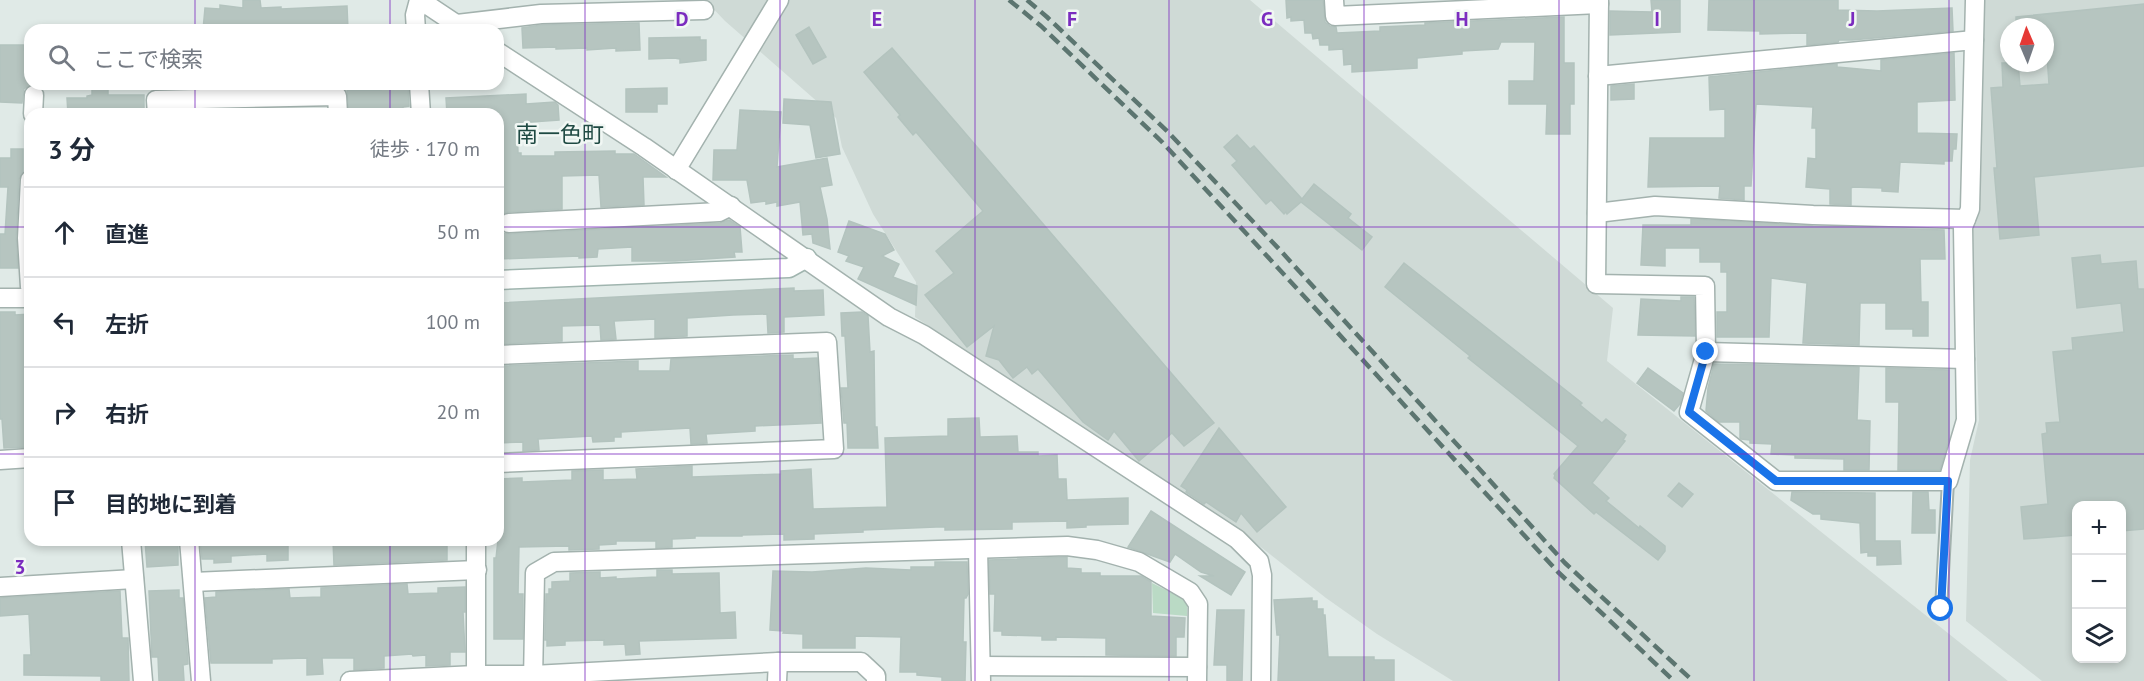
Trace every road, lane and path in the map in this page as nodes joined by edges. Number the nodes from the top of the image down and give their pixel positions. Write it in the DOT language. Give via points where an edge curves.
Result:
graph roads {
  1 [pos="419,0"];
  2 [pos="779,0"];
  3 [pos="1334,0"];
  4 [pos="1975,0"];
  5 [pos="1599,2"];
  6 [pos="587,6"];
  7 [pos="704,10"];
  8 [pos="416,24"];
  9 [pos="456,24"];
  10 [pos="479,24"];
  11 [pos="1974,40"];
  12 [pos="504,56"];
  13 [pos="1598,76"];
  14 [pos="419,90"];
  15 [pos="34,95"];
  16 [pos="249,106"];
  17 [pos="33,108"];
  18 [pos="156,108"];
  19 [pos="338,108"];
  20 [pos="421,108"];
  21 [pos="676,170"];
  22 [pos="731,206"];
  23 [pos="1597,213"];
  24 [pos="1966,219"];
  25 [pos="509,223"];
  26 [pos="807,258"];
  27 [pos="504,280"];
  28 [pos="0,298"];
  29 [pos="24,298"];
  30 [pos="1706,352"];
  31 [pos="504,355"];
  32 [pos="1965,359"];
  33 [pos="24,458"];
  34 [pos="0,460"];
  35 [pos="504,463"];
  36 [pos="1948,481"];
  37 [pos="131,546"];
  38 [pos="190,546"];
  39 [pos="476,546"];
  40 [pos="978,549"];
  41 [pos="477,570"];
  42 [pos="134,579"];
  43 [pos="193,582"];
  44 [pos="0,587"];
  45 [pos="1941,609"];
  46 [pos="778,662"];
  47 [pos="981,673"];
  48 [pos="1197,674"];
  49 [pos="475,678"];
  50 [pos="533,678"];
  51 [pos="143,681"];
  52 [pos="201,681"];
  53 [pos="350,681"];
  54 [pos="777,681"];
  55 [pos="876,681"];
  56 [pos="1261,681"];
  1 -- 8 [label="street"];
  1 -- 9 [label="street"];
  2 -- 21 [label="street"];
  3 -- 5 [label="street" via="1335,16"];
  4 -- 11 [label="street"];
  5 -- 13 [label="street"];
  6 -- 7 [label="street"];
  6 -- 10 [label="street"];
  11 -- 13 [label="street"];
  11 -- 24 [label="street" via="1970,209"];
  12 -- 21 [label="street"];
  13 -- 23 [label="street"];
  14 -- 20 [label="street"];
  15 -- 17 [label="street"];
  16 -- 18 [label="street" via="156,100"];
  16 -- 19 [label="street" via="337,96"];
  21 -- 22 [label="street"];
  22 -- 25 [label="street" via="719,212"];
  22 -- 26 [label="street"];
  23 -- 24 [label="street" via="1655,206"];
  23 -- 30 [label="street" via="1596,284 1705,286"];
  24 -- 32 [label="street"];
  26 -- 27 [label="street" via="789,268"];
  26 -- 56 [label="street" via="889,317 924,335 1237,539 1260,561"];
  28 -- 29 [label="street"];
  30 -- 32 [label="street"];
  30 -- 36 [label="street" via="1689,412 1776,481"];
  31 -- 35 [label="street" via="827,342 834,449"];
  32 -- 36 [label="street" via="1966,420"];
  33 -- 34 [label="street"];
  36 -- 45 [label="lane"];
  37 -- 42 [label="street"];
  38 -- 43 [label="street"];
  39 -- 41 [label="street"];
  40 -- 47 [label="street"];
  40 -- 48 [label="street" via="1068,546 1139,562 1190,592 1198,604"];
  40 -- 50 [label="street" via="554,562 535,573"];
  41 -- 43 [label="street"];
  41 -- 49 [label="street"];
  42 -- 44 [label="street"];
  42 -- 51 [label="street"];
  43 -- 52 [label="street"];
  46 -- 50 [label="street"];
  46 -- 54 [label="street"];
  46 -- 55 [label="street" via="861,662 876,676"];
  47 -- 48 [label="street"];
  49 -- 50 [label="street"];
  49 -- 53 [label="street"];
}
